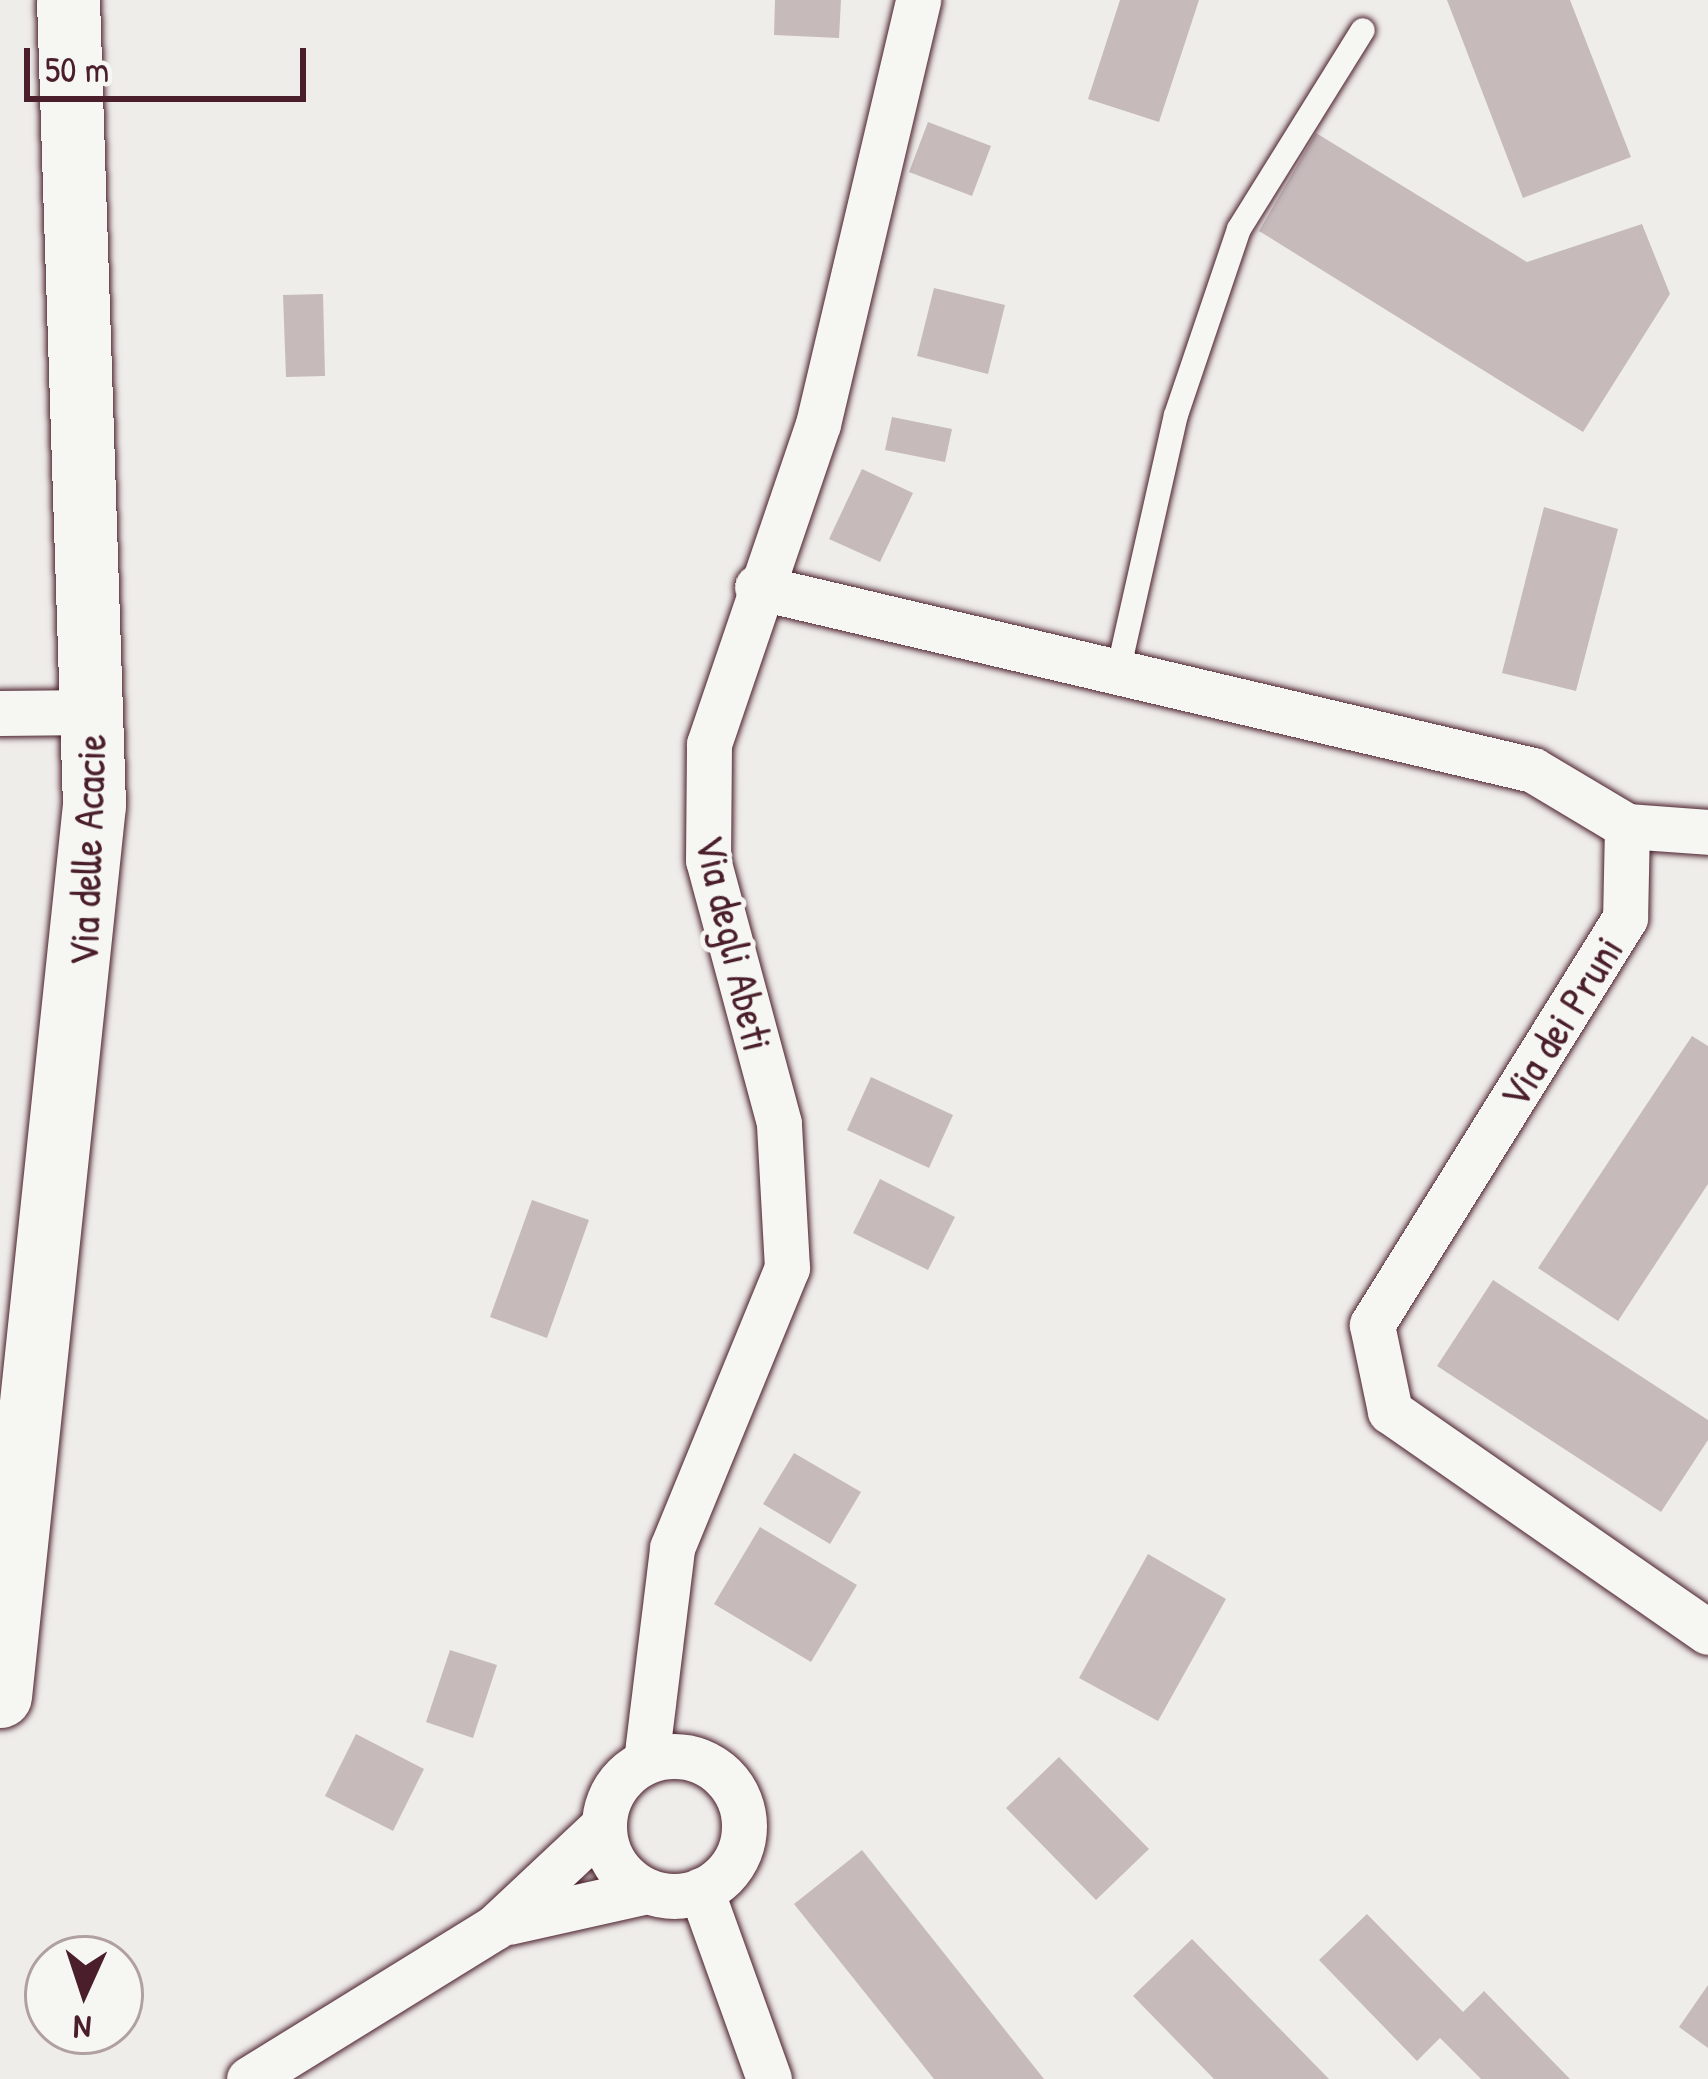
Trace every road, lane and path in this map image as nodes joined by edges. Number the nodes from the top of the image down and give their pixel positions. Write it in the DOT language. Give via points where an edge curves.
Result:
graph roads {
  1 [pos="68,0"];
  2 [pos="918,0"];
  3 [pos="1363,30"];
  4 [pos="758,586"];
  5 [pos="1118,673"];
  6 [pos="93,712"];
  7 [pos="0,713"];
  8 [pos="1627,826"];
  9 [pos="1708,832"];
  10 [pos="1708,1632"];
  11 [pos="662,1674"];
  12 [pos="0,1696"];
  13 [pos="700,1760"];
  14 [pos="646,1761"];
  15 [pos="603,1826"];
  16 [pos="701,1890"];
  17 [pos="648,1891"];
  18 [pos="494,1927"];
  19 [pos="249,2079"];
  20 [pos="769,2079"];
  1 -- 6 [label="street, Via delle Acacie"];
  2 -- 4 [label="street, Via degli Abeti" via="818,424"];
  3 -- 5 [label="lane" via="1239,229 1176,415"];
  4 -- 5 [label="street"];
  4 -- 11 [label="street, Via degli Abeti" via="709,744 703,801 732,972 787,1168 787,1268 672,1548"];
  5 -- 8 [label="street" via="1533,770"];
  6 -- 7 [label="street"];
  6 -- 12 [label="street, Via delle Acacie" via="83,974"];
  8 -- 9 [label="street"];
  8 -- 10 [label="street, Via dei Pruni" via="1625,919 1372,1325 1390,1412"];
  11 -- 13 [label="street, Via degli Abeti"];
  11 -- 14 [label="street, Via degli Abeti"];
  13 -- 14 [label="street"];
  13 -- 16 [label="street, Via degli Abeti" via="731,1786 744,1825 733,1864"];
  14 -- 15 [label="street, Via degli Abeti" via="615,1787"];
  15 -- 17 [label="street" via="615,1865"];
  15 -- 18 [label="street, Via degli Abeti"];
  16 -- 17 [label="street, Via degli Abeti"];
  16 -- 20 [label="street"];
  17 -- 18 [label="street, Via degli Abeti"];
  18 -- 19 [label="street, Via degli Abeti"];
}
